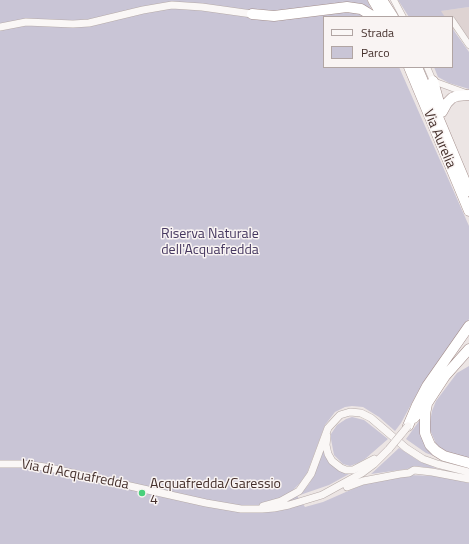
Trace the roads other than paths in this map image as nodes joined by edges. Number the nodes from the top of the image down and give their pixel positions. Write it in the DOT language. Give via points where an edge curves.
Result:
graph roads {
  1 [pos="373,0"];
  2 [pos="382,0"];
  3 [pos="394,0"];
  4 [pos="252,14"];
  5 [pos="372,16"];
  6 [pos="383,16"];
  7 [pos="392,16"];
  8 [pos="402,16"];
  9 [pos="453,21"];
  10 [pos="0,27"];
  11 [pos="469,45"];
  12 [pos="402,68"];
  13 [pos="409,68"];
  14 [pos="418,68"];
  15 [pos="427,68"];
  16 [pos="433,81"];
  17 [pos="469,95"];
  18 [pos="442,112"];
  19 [pos="429,116"];
  20 [pos="469,181"];
  21 [pos="459,186"];
  22 [pos="469,191"];
  23 [pos="469,211"];
  24 [pos="469,218"];
  25 [pos="469,326"];
  26 [pos="469,349"];
  27 [pos="469,359"];
  28 [pos="445,376"];
  29 [pos="428,402"];
  30 [pos="331,424"];
  31 [pos="408,426"];
  32 [pos="389,449"];
  33 [pos="469,463"];
  34 [pos="0,464"];
  35 [pos="469,472"];
  36 [pos="469,479"];
  37 [pos="322,495"];
  38 [pos="241,509"];
  1 -- 6 [label="highway"];
  2 -- 7 [label="highway"];
  3 -- 8 [label="street"];
  4 -- 5 [label="highway" via="274,16 347,7 361,9"];
  4 -- 10 [label="street" via="172,6 89,23 26,22"];
  9 -- 11 [label="street"];
  12 -- 19 [label="highway"];
  13 -- 19 [label="highway, Via Aurelia"];
  14 -- 22 [label="highway, Via Aurelia"];
  15 -- 16 [label="street"];
  16 -- 17 [label="street"];
  16 -- 18 [label="highway"];
  17 -- 18 [label="highway" via="452,98"];
  18 -- 20 [label="highway"];
  19 -- 21 [label="highway, Via Aurelia"];
  21 -- 23 [label="highway, Via Aurelia"];
  21 -- 24 [label="highway"];
  25 -- 31 [label="highway" via="427,386"];
  26 -- 28 [label="highway"];
  27 -- 28 [label="highway"];
  28 -- 29 [label="highway"];
  29 -- 31 [label="highway"];
  29 -- 33 [label="highway" via="424,426 430,445 444,456"];
  30 -- 32 [label="street" via="327,435 327,451 332,461 344,470 356,469"];
  30 -- 35 [label="street" via="347,412 361,413 371,418 418,456 432,463"];
  30 -- 38 [label="street" via="326,431 311,474 299,491 281,501"];
  31 -- 32 [label="street, Via di Acquafredda, bridge"];
  32 -- 37 [label="street, Via di Acquafredda" via="362,473"];
  34 -- 38 [label="street, Via di Acquafredda" via="27,464 53,468 206,504"];
  36 -- 37 [label="street" via="414,470 363,481"];
  37 -- 38 [label="street, Via di Acquafredda" via="274,508"];
}
